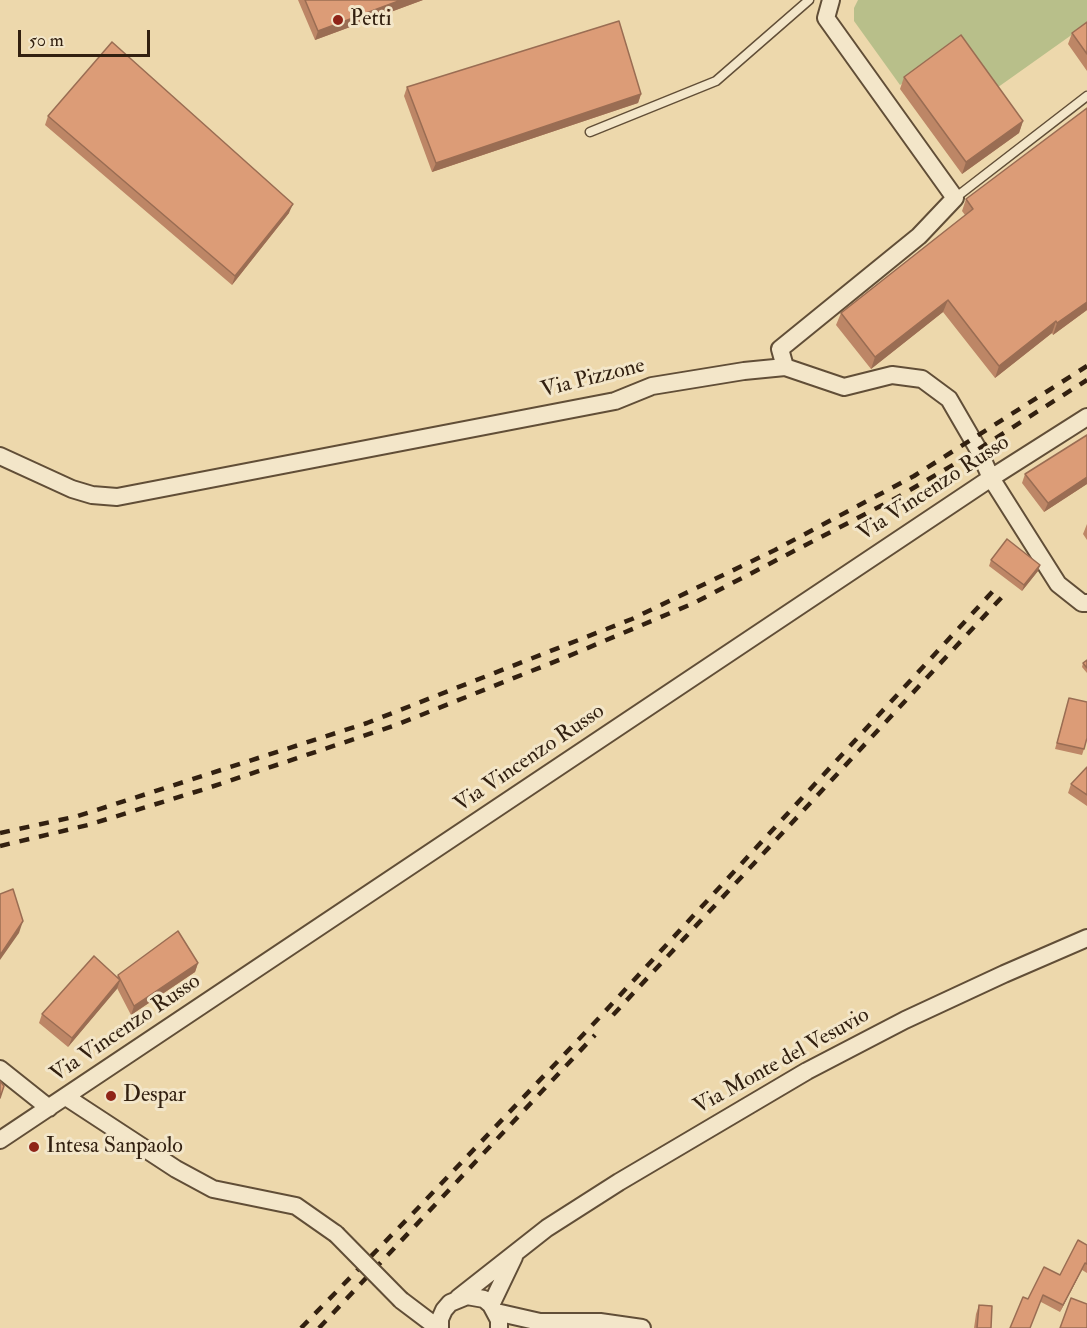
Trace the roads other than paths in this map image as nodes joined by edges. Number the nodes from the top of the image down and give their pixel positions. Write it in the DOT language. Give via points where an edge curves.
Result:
graph roads {
  1 [pos="809,0"];
  2 [pos="831,0"];
  3 [pos="1087,96"];
  4 [pos="590,132"];
  5 [pos="955,198"];
  6 [pos="785,367"];
  7 [pos="1087,417"];
  8 [pos="0,456"];
  9 [pos="991,478"];
  10 [pos="1087,603"];
  11 [pos="1087,938"];
  12 [pos="0,1069"];
  13 [pos="66,1097"];
  14 [pos="49,1108"];
  15 [pos="0,1140"];
  16 [pos="516,1253"];
  17 [pos="454,1301"];
  18 [pos="406,1304"];
  19 [pos="495,1315"];
  20 [pos="533,1325"];
  21 [pos="439,1328"];
  22 [pos="642,1328"];
  1 -- 4 [label="lane" via="716,81"];
  2 -- 5 [label="street" via="826,18"];
  3 -- 5 [label="lane"];
  5 -- 6 [label="street" via="919,236 780,349"];
  6 -- 8 [label="street, Via Pizzone" via="652,386 615,400 117,497 72,489"];
  6 -- 9 [label="street, Via Pizzone" via="844,387 892,375 922,379 949,399"];
  7 -- 9 [label="street, Via Vincenzo Russo"];
  9 -- 10 [label="street, Via Pizzone" via="1058,584"];
  9 -- 13 [label="street, Via Vincenzo Russo"];
  11 -- 16 [label="street, Via Monte del Vesuvio" via="905,1020 807,1071 619,1182"];
  12 -- 14 [label="street"];
  13 -- 14 [label="street, Via Vincenzo Russo"];
  13 -- 18 [label="street, bridge" via="213,1189 296,1206 336,1234"];
  14 -- 15 [label="street, Via Vincenzo Russo"];
  16 -- 17 [label="street, Via Monte del Vesuvio"];
  16 -- 19 [label="street, Via Monte del Vesuvio"];
  17 -- 18 [label="street"];
  17 -- 19 [label="street" via="475,1296"];
  17 -- 21 [label="street" via="444,1310"];
  18 -- 21 [label="street"];
  19 -- 20 [label="street"];
  20 -- 22 [label="street" via="600,1322"];
}
